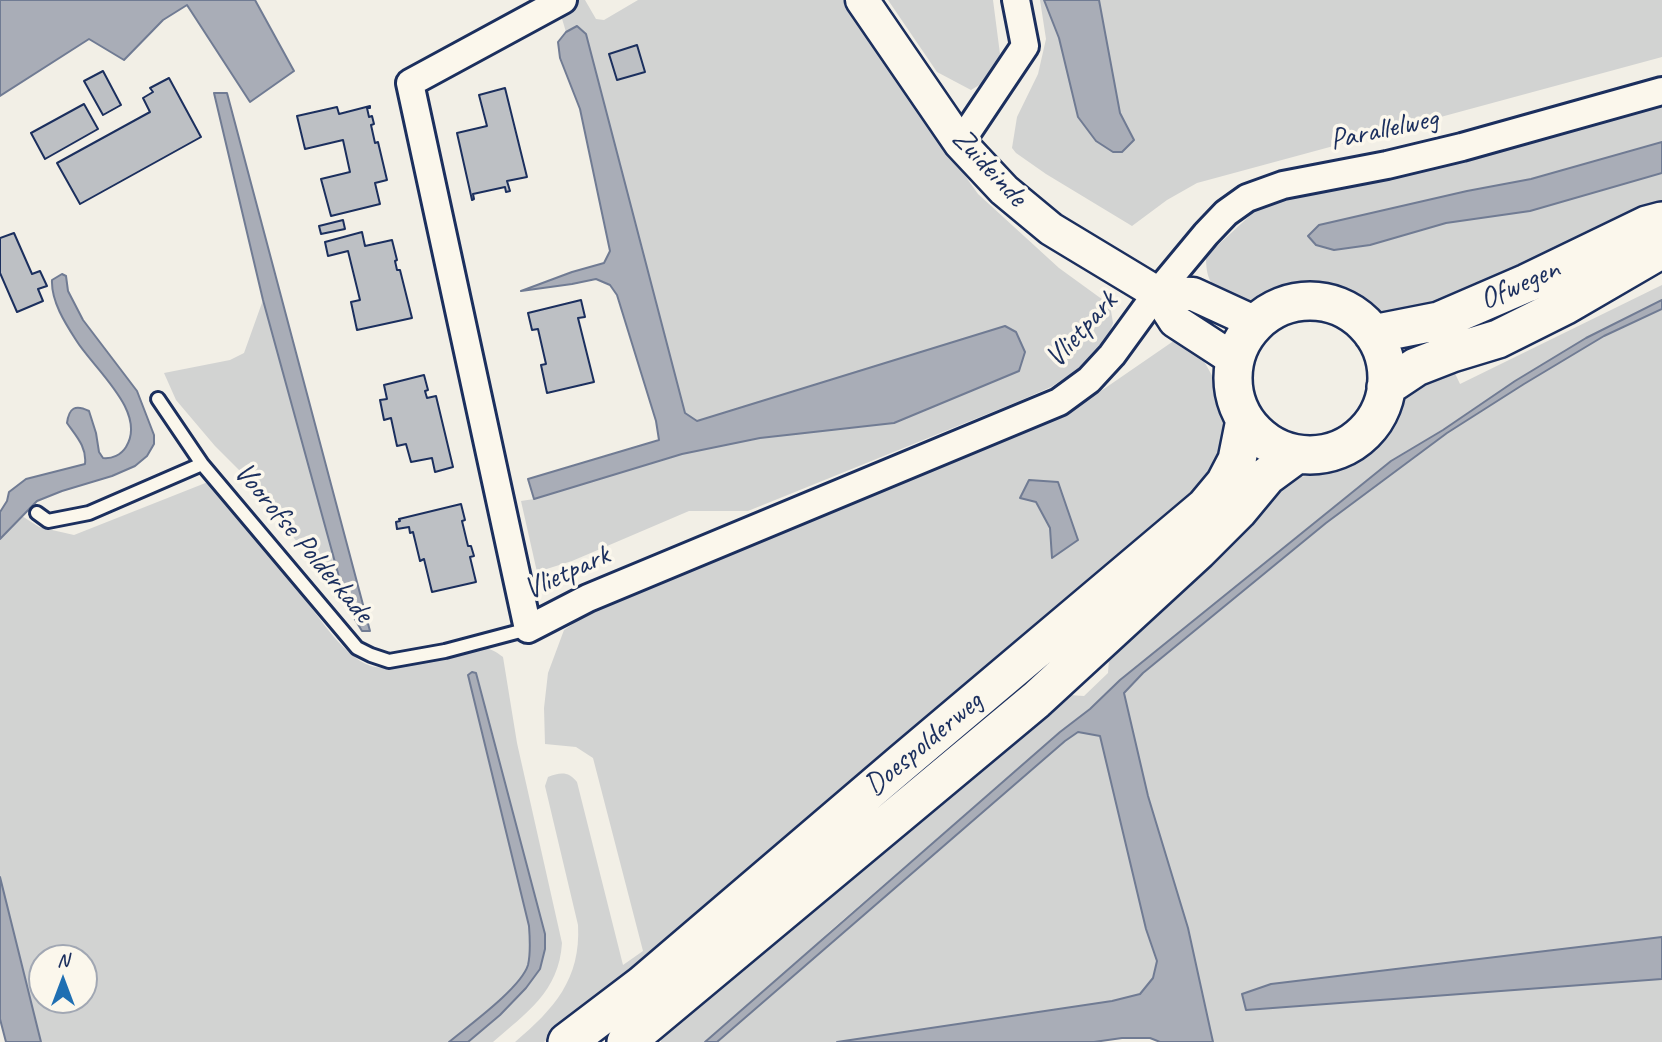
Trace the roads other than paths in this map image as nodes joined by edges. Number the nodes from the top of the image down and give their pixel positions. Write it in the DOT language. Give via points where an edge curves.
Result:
graph roads {
  1 [pos="563,0"];
  2 [pos="862,0"];
  3 [pos="1016,0"];
  4 [pos="1662,91"];
  5 [pos="960,143"];
  6 [pos="1662,221"];
  7 [pos="1662,249"];
  8 [pos="1157,293"];
  9 [pos="1256,323"];
  10 [pos="1373,334"];
  11 [pos="1235,360"];
  12 [pos="1386,387"];
  13 [pos="158,399"];
  14 [pos="1245,420"];
  15 [pos="1297,454"];
  16 [pos="202,464"];
  17 [pos="37,513"];
  18 [pos="528,629"];
  19 [pos="567,1042"];
  20 [pos="626,1042"];
  1 -- 18 [label="street, Vlietpark" via="410,83"];
  2 -- 5 [label="street, Zuideinde"];
  3 -- 5 [label="street" via="1025,46"];
  4 -- 8 [label="street, Parallelweg" via="1462,147 1283,185 1247,198 1206,234"];
  5 -- 8 [label="street, Zuideinde" via="1004,190 1051,229"];
  6 -- 10 [label="main road, Ofwegen" via="1440,321"];
  7 -- 12 [label="main road, Ofwegen" via="1498,339 1416,367"];
  8 -- 9 [label="street, Zuideinde" via="1193,294"];
  8 -- 11 [label="street, Zuideinde" via="1175,321"];
  8 -- 18 [label="street, Vlietpark" via="1112,355 1059,402 588,598"];
  9 -- 10 [label="main road" via="1285,305 1318,301 1349,312"];
  9 -- 11 [label="main road"];
  10 -- 12 [label="main road" via="1384,360"];
  11 -- 14 [label="main road" via="1232,381"];
  12 -- 15 [label="main road" via="1373,422 1356,440 1321,454"];
  13 -- 16 [label="lane, Voorofse Polderkade"];
  14 -- 15 [label="main road" via="1267,443"];
  14 -- 19 [label="main road, Doespolderweg" via="1237,460 1205,507 642,985"];
  15 -- 20 [label="main road, Doespolderweg" via="1267,477 1198,551 1036,700"];
  16 -- 17 [label="lane, Voorofse Polderkade" via="89,513 48,521"];
  16 -- 18 [label="lane, Voorofse Polderkade" via="357,648 389,661"];
}
